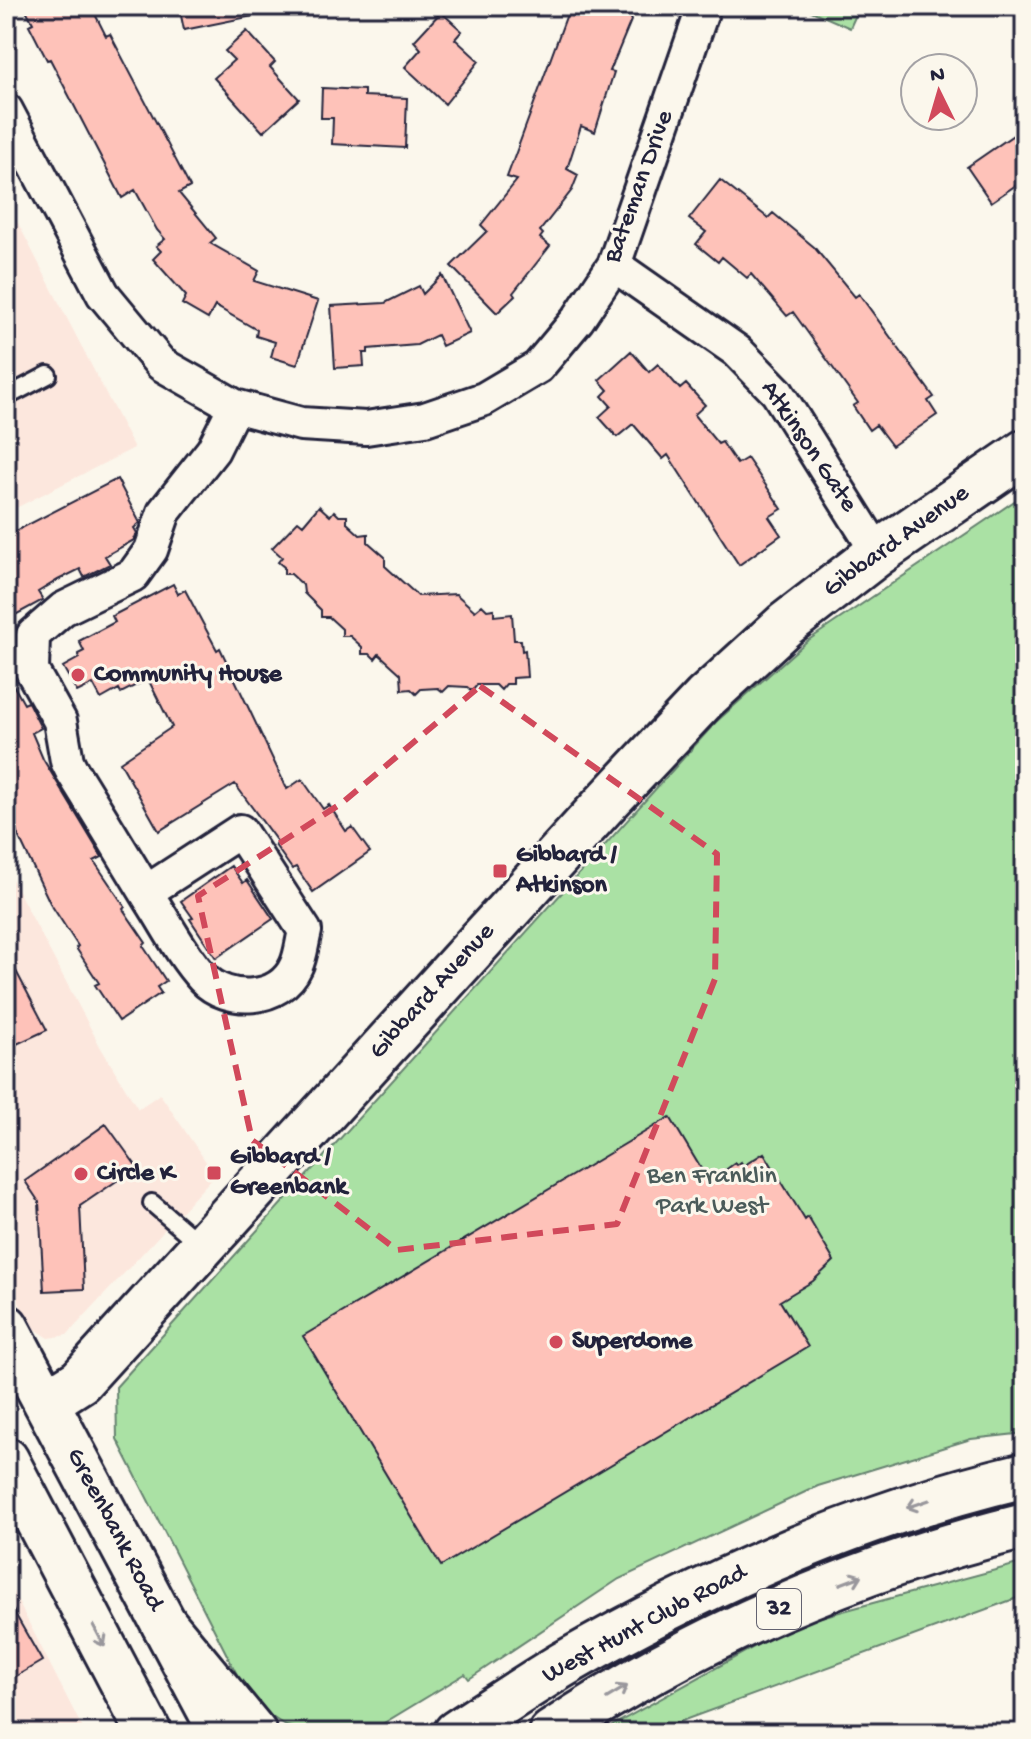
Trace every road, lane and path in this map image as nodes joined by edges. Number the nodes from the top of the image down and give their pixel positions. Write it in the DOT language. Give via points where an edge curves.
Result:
graph roads {
  1 [pos="704,6"];
  2 [pos="6,110"];
  3 [pos="614,265"];
  4 [pos="48,375"];
  5 [pos="6,397"];
  6 [pos="235,406"];
  7 [pos="1025,452"];
  8 [pos="878,553"];
  9 [pos="146,892"];
  10 [pos="152,1203"];
  11 [pos="202,1246"];
  12 [pos="6,1327"];
  13 [pos="47,1402"];
  14 [pos="6,1460"];
  15 [pos="1025,1475"];
  16 [pos="1025,1526"];
  17 [pos="164,1624"];
  18 [pos="147,1730"];
  19 [pos="222,1733"];
  20 [pos="254,1733"];
  21 [pos="456,1733"];
  22 [pos="551,1733"];
  1 -- 3 [label="street, Bateman Drive"];
  2 -- 6 [label="street, Bateman Drive" via="103,294 161,364"];
  3 -- 6 [label="street, Bateman Drive" via="538,367 484,399 425,419 366,428 301,424"];
  3 -- 8 [label="street, Atkinson Gate" via="737,351 777,392"];
  4 -- 5 [label="lane"];
  6 -- 9 [label="street" via="213,450 164,512 151,550 133,575 63,609 33,635 32,671 60,721 67,761"];
  7 -- 8 [label="main road, Gibbard Avenue"];
  8 -- 11 [label="main road, Gibbard Avenue" via="786,624 705,698"];
  9 -- 9 [label="street" via="181,950 221,992 262,994 281,985 296,968 305,931 240,831"];
  10 -- 11 [label="lane"];
  11 -- 13 [label="main road, Gibbard Avenue" via="80,1381"];
  12 -- 13 [label="main road, Greenbank Road"];
  13 -- 17 [label="main road, Greenbank Road"];
  14 -- 18 [label="main road, one-way"];
  15 -- 21 [label="main road, West Hunt Club Road / 32, one-way" via="927,1501 743,1573 562,1665"];
  22 -- 16 [label="main road, West Hunt Club Road / 32, one-way" via="632,1683 754,1620 892,1564"];
  17 -- 19 [label="main road, Greenbank Road"];
  17 -- 20 [label="main road"];
}
